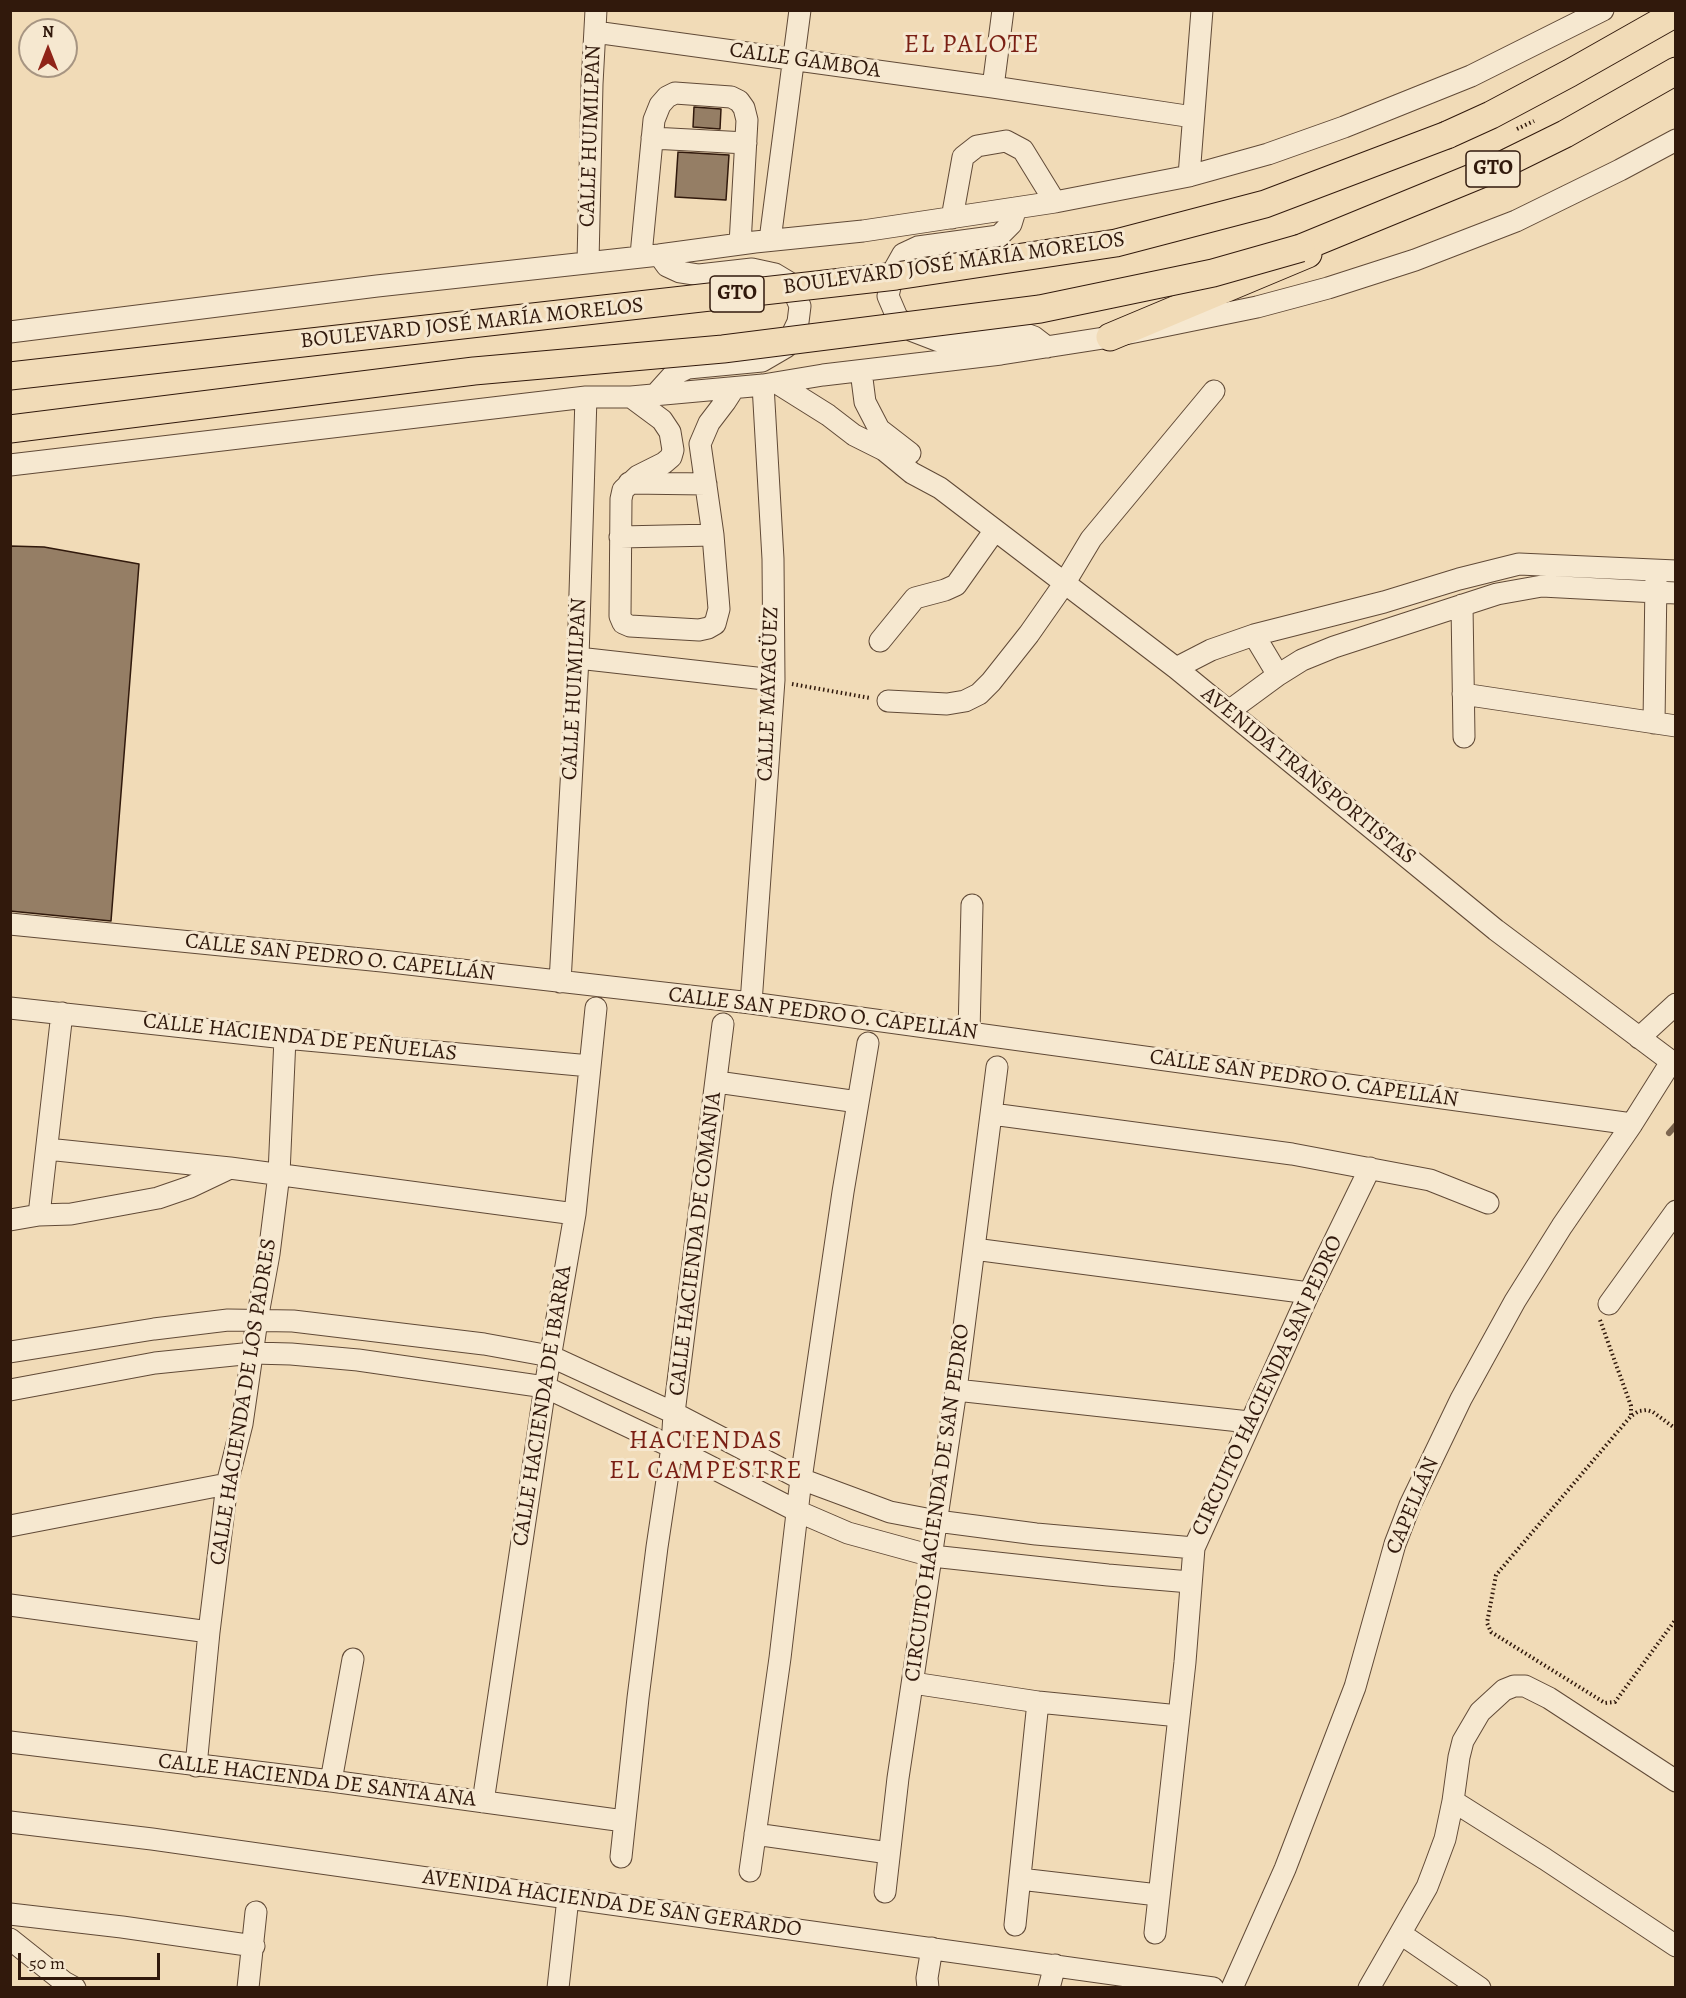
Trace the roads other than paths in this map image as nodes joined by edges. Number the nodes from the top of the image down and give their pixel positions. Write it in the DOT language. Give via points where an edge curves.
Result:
graph roads {
  1 [pos="596,10"];
  2 [pos="800,10"];
  3 [pos="1003,10"];
  4 [pos="1202,10"];
  5 [pos="1603,10"];
  6 [pos="1676,13"];
  7 [pos="595,32"];
  8 [pos="795,59"];
  9 [pos="1676,71"];
  10 [pos="993,87"];
  11 [pos="1193,117"];
  12 [pos="652,138"];
  13 [pos="1676,140"];
  14 [pos="746,143"];
  15 [pos="1189,176"];
  16 [pos="1055,202"];
  17 [pos="1401,206"];
  18 [pos="1016,208"];
  19 [pos="952,218"];
  20 [pos="770,240"];
  21 [pos="740,244"];
  22 [pos="650,255"];
  23 [pos="588,262"];
  24 [pos="10,332"];
  25 [pos="1110,338"];
  26 [pos="1047,347"];
  27 [pos="861,371"];
  28 [pos="10,376"];
  29 [pos="770,384"];
  30 [pos="734,388"];
  31 [pos="1214,391"];
  32 [pos="655,395"];
  33 [pos="586,396"];
  34 [pos="631,397"];
  35 [pos="10,429"];
  36 [pos="10,465"];
  37 [pos="628,483"];
  38 [pos="706,484"];
  39 [pos="940,488"];
  40 [pos="995,530"];
  41 [pos="713,535"];
  42 [pos="620,537"];
  43 [pos="1666,570"];
  44 [pos="1064,584"];
  45 [pos="1666,592"];
  46 [pos="1462,605"];
  47 [pos="1254,635"];
  48 [pos="880,641"];
  49 [pos="578,658"];
  50 [pos="1176,668"];
  51 [pos="1278,675"];
  52 [pos="774,680"];
  53 [pos="1463,694"];
  54 [pos="888,701"];
  55 [pos="1229,711"];
  56 [pos="1654,723"];
  57 [pos="1676,726"];
  58 [pos="1464,737"];
  59 [pos="972,905"];
  60 [pos="10,924"];
  61 [pos="560,982"];
  62 [pos="751,1003"];
  63 [pos="1676,1004"];
  64 [pos="10,1008"];
  65 [pos="596,1008"];
  66 [pos="62,1013"];
  67 [pos="723,1024"];
  68 [pos="969,1033"];
  69 [pos="285,1038"];
  70 [pos="1639,1038"];
  71 [pos="868,1043"];
  72 [pos="1673,1063"];
  73 [pos="590,1066"];
  74 [pos="997,1066"];
  75 [pos="717,1082"];
  76 [pos="858,1102"];
  77 [pos="992,1114"];
  78 [pos="1632,1124"];
  79 [pos="47,1149"];
  80 [pos="230,1168"];
  81 [pos="1370,1168"];
  82 [pos="279,1174"];
  83 [pos="1488,1203"];
  84 [pos="1676,1211"];
  85 [pos="575,1214"];
  86 [pos="39,1215"];
  87 [pos="10,1220"];
  88 [pos="974,1249"];
  89 [pos="1309,1293"];
  90 [pos="1609,1304"];
  91 [pos="257,1320"];
  92 [pos="10,1352"];
  93 [pos="253,1353"];
  94 [pos="550,1356"];
  95 [pos="545,1387"];
  96 [pos="10,1390"];
  97 [pos="956,1390"];
  98 [pos="674,1413"];
  99 [pos="1249,1422"];
  100 [pos="672,1447"];
  101 [pos="801,1479"];
  102 [pos="227,1484"];
  103 [pos="797,1511"];
  104 [pos="937,1521"];
  105 [pos="10,1526"];
  106 [pos="1194,1548"];
  107 [pos="932,1556"];
  108 [pos="1190,1582"];
  109 [pos="10,1605"];
  110 [pos="209,1632"];
  111 [pos="353,1659"];
  112 [pos="913,1683"];
  113 [pos="1038,1702"];
  114 [pos="1179,1716"];
  115 [pos="10,1742"];
  116 [pos="196,1766"];
  117 [pos="1673,1774"];
  118 [pos="332,1781"];
  119 [pos="1454,1801"];
  120 [pos="483,1802"];
  121 [pos="624,1821"];
  122 [pos="10,1822"];
  123 [pos="755,1834"];
  124 [pos="889,1853"];
  125 [pos="621,1857"];
  126 [pos="750,1871"];
  127 [pos="1020,1879"];
  128 [pos="885,1892"];
  129 [pos="1158,1895"];
  130 [pos="568,1899"];
  131 [pos="256,1912"];
  132 [pos="10,1914"];
  133 [pos="1015,1925"];
  134 [pos="1155,1933"];
  135 [pos="1401,1934"];
  136 [pos="10,1939"];
  137 [pos="254,1946"];
  138 [pos="1676,1946"];
  139 [pos="932,1948"];
  140 [pos="1055,1965"];
  141 [pos="75,1988"];
  142 [pos="248,1988"];
  143 [pos="558,1988"];
  144 [pos="928,1988"];
  145 [pos="1049,1988"];
  146 [pos="1214,1988"];
  147 [pos="1232,1988"];
  148 [pos="1370,1988"];
  149 [pos="1480,1988"];
  1 -- 7 [label="street, CALLE HUIMILPAN"];
  2 -- 8 [label="street"];
  3 -- 10 [label="street"];
  4 -- 11 [label="street"];
  5 -- 15 [label="street, BOULEVARD JOSÉ MARÍA MORELOS" via="1471,76 1344,127"];
  6 -- 28 [label="main road, BOULEVARD JOSÉ MARÍA MORELOS / GTO, bridge" via="1447,135 1265,204 1116,243 896,276"];
  7 -- 8 [label="street, CALLE GAMBOA"];
  7 -- 23 [label="street, CALLE HUIMILPAN"];
  8 -- 10 [label="street, CALLE GAMBOA"];
  8 -- 20 [label="street"];
  9 -- 17 [label="main road, BOULEVARD JOSÉ MARÍA MORELOS / GTO" via="1496,168"];
  10 -- 11 [label="street, CALLE GAMBOA"];
  11 -- 15 [label="street"];
  12 -- 14 [label="street"];
  12 -- 14 [label="street" via="660,105 675,93 687,93 739,101 747,120"];
  12 -- 22 [label="street"];
  13 -- 25 [label="street" via="1516,221 1415,260 1257,307"];
  14 -- 21 [label="street"];
  15 -- 16 [label="street, BOULEVARD JOSÉ MARÍA MORELOS"];
  16 -- 18 [label="street, BOULEVARD JOSÉ MARÍA MORELOS"];
  16 -- 19 [label="street" via="1023,150 1006,141 977,146 963,157"];
  17 -- 25 [label="main road" via="1267,273"];
  17 -- 35 [label="main road, BOULEVARD JOSÉ MARÍA MORELOS / GTO, bridge" via="1301,249 1213,273 1030,310 723,349 474,371"];
  18 -- 19 [label="street, BOULEVARD JOSÉ MARÍA MORELOS"];
  18 -- 26 [label="street" via="1011,224 999,236 918,247 903,254 894,270 888,296 897,317 914,332 939,341 1017,331"];
  19 -- 20 [label="street, BOULEVARD JOSÉ MARÍA MORELOS"];
  20 -- 21 [label="street, BOULEVARD JOSÉ MARÍA MORELOS"];
  21 -- 22 [label="street, BOULEVARD JOSÉ MARÍA MORELOS"];
  22 -- 23 [label="street, BOULEVARD JOSÉ MARÍA MORELOS"];
  22 -- 32 [label="street" via="680,272 699,275 752,269 775,274 790,283 800,306 798,322 786,347 762,360 688,368 673,375"];
  23 -- 24 [label="street, BOULEVARD JOSÉ MARÍA MORELOS"];
  25 -- 26 [label="street"];
  26 -- 27 [label="street"];
  27 -- 29 [label="street"];
  27 -- 39 [label="street, AVENIDA TRANSPORTISTAS" via="865,402 879,429 910,453"];
  29 -- 30 [label="street"];
  29 -- 39 [label="street, AVENIDA TRANSPORTISTAS" via="828,415"];
  29 -- 52 [label="street, CALLE MAYAGÜEZ"];
  30 -- 32 [label="street"];
  30 -- 38 [label="street" via="703,434 701,456"];
  31 -- 44 [label="street" via="1091,539"];
  32 -- 34 [label="street"];
  33 -- 34 [label="street"];
  33 -- 36 [label="street"];
  33 -- 49 [label="street, CALLE HUIMILPAN"];
  34 -- 37 [label="street" via="662,420 670,432 672,450 664,463"];
  37 -- 38 [label="street"];
  37 -- 42 [label="street" via="621,499"];
  38 -- 41 [label="street"];
  39 -- 40 [label="street, AVENIDA TRANSPORTISTAS"];
  40 -- 44 [label="street, AVENIDA TRANSPORTISTAS"];
  40 -- 48 [label="street" via="956,585 915,598"];
  41 -- 42 [label="street"];
  41 -- 42 [label="street" via="718,619 708,628 686,630 623,623 619,610"];
  43 -- 45 [label="street"];
  43 -- 47 [label="street" via="1519,564"];
  44 -- 50 [label="street, AVENIDA TRANSPORTISTAS"];
  44 -- 54 [label="street" via="979,694 947,704"];
  45 -- 46 [label="street" via="1542,586"];
  45 -- 56 [label="street"];
  46 -- 51 [label="street" via="1334,647"];
  46 -- 53 [label="street"];
  47 -- 50 [label="street"];
  47 -- 51 [label="street"];
  49 -- 52 [label="street"];
  49 -- 61 [label="street, CALLE HUIMILPAN"];
  50 -- 55 [label="street, AVENIDA TRANSPORTISTAS"];
  51 -- 55 [label="street"];
  52 -- 62 [label="street, CALLE MAYAGÜEZ"];
  53 -- 56 [label="street"];
  53 -- 58 [label="street"];
  55 -- 70 [label="street, AVENIDA TRANSPORTISTAS" via="1496,930"];
  56 -- 57 [label="street"];
  59 -- 68 [label="street"];
  60 -- 61 [label="street, CALLE SAN PEDRO O. CAPELLÁN"];
  61 -- 62 [label="street, CALLE SAN PEDRO O. CAPELLÁN"];
  62 -- 68 [label="street, CALLE SAN PEDRO O. CAPELLÁN"];
  63 -- 70 [label="street"];
  64 -- 66 [label="street, CALLE HACIENDA DE PEÑUELAS"];
  65 -- 73 [label="street, CALLE HACIENDA DE IBARRA"];
  66 -- 69 [label="street, CALLE HACIENDA DE PEÑUELAS"];
  66 -- 79 [label="street"];
  67 -- 75 [label="street, CALLE HACIENDA DE COMANJA"];
  68 -- 78 [label="street, CALLE SAN PEDRO O. CAPELLÁN"];
  69 -- 73 [label="street, CALLE HACIENDA DE PEÑUELAS"];
  69 -- 82 [label="street, CALLE HACIENDA DE LOS PADRES"];
  70 -- 72 [label="street, AVENIDA TRANSPORTISTAS"];
  71 -- 76 [label="street"];
  72 -- 78 [label="street, CAPELLÁN"];
  73 -- 85 [label="street, CALLE HACIENDA DE IBARRA"];
  74 -- 77 [label="street, CIRCUITO HACIENDA DE SAN PEDRO"];
  75 -- 76 [label="street"];
  75 -- 98 [label="street, CALLE HACIENDA DE COMANJA"];
  76 -- 101 [label="street"];
  77 -- 81 [label="street"];
  77 -- 88 [label="street, CIRCUITO HACIENDA DE SAN PEDRO"];
  78 -- 147 [label="street, CAPELLÁN" via="1515,1301 1461,1399 1410,1505 1395,1544 1355,1687 1285,1869"];
  79 -- 80 [label="street"];
  79 -- 86 [label="street"];
  80 -- 82 [label="street"];
  80 -- 86 [label="street" via="158,1198 71,1214"];
  81 -- 83 [label="street" via="1430,1180"];
  81 -- 89 [label="street, CIRCUITO HACIENDA SAN PEDRO"];
  82 -- 85 [label="street"];
  82 -- 91 [label="street, CALLE HACIENDA DE LOS PADRES"];
  84 -- 90 [label="street"];
  85 -- 94 [label="street, CALLE HACIENDA DE IBARRA"];
  86 -- 87 [label="street"];
  88 -- 89 [label="street"];
  88 -- 97 [label="street, CIRCUITO HACIENDA DE SAN PEDRO"];
  89 -- 99 [label="street, CIRCUITO HACIENDA SAN PEDRO"];
  91 -- 92 [label="street" via="206,1322"];
  91 -- 93 [label="street, CALLE HACIENDA DE LOS PADRES"];
  91 -- 94 [label="street" via="364,1328"];
  93 -- 95 [label="street" via="358,1360"];
  93 -- 96 [label="street" via="155,1363"];
  93 -- 102 [label="street, CALLE HACIENDA DE LOS PADRES" via="242,1424"];
  94 -- 95 [label="street, CALLE HACIENDA DE IBARRA"];
  94 -- 98 [label="street"];
  95 -- 100 [label="street"];
  95 -- 120 [label="street, CALLE HACIENDA DE IBARRA"];
  97 -- 99 [label="street"];
  97 -- 104 [label="street, CIRCUITO HACIENDA DE SAN PEDRO"];
  98 -- 100 [label="street, CALLE HACIENDA DE COMANJA"];
  98 -- 101 [label="street"];
  99 -- 106 [label="street, CIRCUITO HACIENDA SAN PEDRO"];
  100 -- 103 [label="street"];
  100 -- 121 [label="street, CALLE HACIENDA DE COMANJA"];
  101 -- 103 [label="street"];
  101 -- 104 [label="street" via="890,1512"];
  102 -- 105 [label="street"];
  102 -- 110 [label="street, CALLE HACIENDA DE LOS PADRES"];
  103 -- 107 [label="street" via="848,1533"];
  103 -- 123 [label="street"];
  104 -- 106 [label="street"];
  104 -- 107 [label="street, CIRCUITO HACIENDA DE SAN PEDRO"];
  106 -- 108 [label="street, CIRCUITO HACIENDA SAN PEDRO"];
  107 -- 108 [label="street"];
  107 -- 112 [label="street, CIRCUITO HACIENDA DE SAN PEDRO"];
  108 -- 114 [label="street, CIRCUITO HACIENDA SAN PEDRO"];
  109 -- 110 [label="street"];
  110 -- 116 [label="street, CALLE HACIENDA DE LOS PADRES"];
  111 -- 118 [label="street"];
  112 -- 113 [label="street"];
  112 -- 124 [label="street, CIRCUITO HACIENDA DE SAN PEDRO"];
  113 -- 114 [label="street"];
  113 -- 127 [label="street"];
  114 -- 129 [label="street, CIRCUITO HACIENDA SAN PEDRO"];
  115 -- 116 [label="street, CALLE HACIENDA DE SANTA ANA"];
  116 -- 118 [label="street, CALLE HACIENDA DE SANTA ANA"];
  117 -- 119 [label="street" via="1549,1698 1525,1686 1514,1686 1491,1700 1470,1727 1458,1757"];
  118 -- 120 [label="street, CALLE HACIENDA DE SANTA ANA"];
  119 -- 135 [label="street" via="1431,1876"];
  119 -- 138 [label="street"];
  120 -- 121 [label="street, CALLE HACIENDA DE SANTA ANA"];
  121 -- 125 [label="street, CALLE HACIENDA DE COMANJA"];
  122 -- 130 [label="street, AVENIDA HACIENDA DE SAN GERARDO" via="163,1840"];
  123 -- 124 [label="street"];
  123 -- 126 [label="street"];
  124 -- 128 [label="street, CIRCUITO HACIENDA DE SAN PEDRO"];
  127 -- 129 [label="street"];
  127 -- 133 [label="street"];
  129 -- 134 [label="street, CIRCUITO HACIENDA SAN PEDRO"];
  130 -- 139 [label="street, AVENIDA HACIENDA DE SAN GERARDO"];
  130 -- 143 [label="street"];
  131 -- 137 [label="street"];
  132 -- 137 [label="street"];
  135 -- 148 [label="street"];
  135 -- 149 [label="street"];
  136 -- 141 [label="street"];
  137 -- 142 [label="street"];
  139 -- 140 [label="street, AVENIDA HACIENDA DE SAN GERARDO"];
  139 -- 144 [label="street"];
  140 -- 145 [label="street"];
  140 -- 146 [label="street, AVENIDA HACIENDA DE SAN GERARDO"];
}
